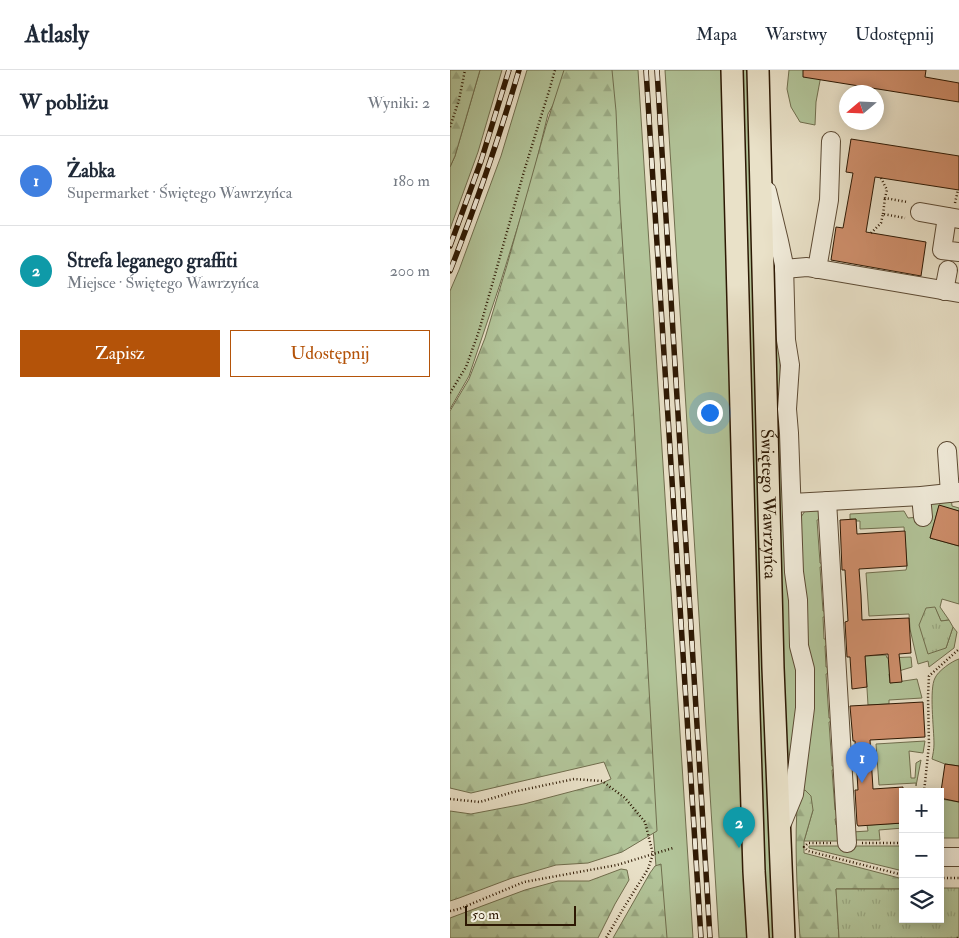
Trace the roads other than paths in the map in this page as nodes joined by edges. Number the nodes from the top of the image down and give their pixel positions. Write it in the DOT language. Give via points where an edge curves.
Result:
graph roads {
  1 [pos="732,70"];
  2 [pos="758,70"];
  3 [pos="831,141"];
  4 [pos="760,162"];
  5 [pos="920,212"];
  6 [pos="953,218"];
  7 [pos="959,252"];
  8 [pos="784,268"];
  9 [pos="817,269"];
  10 [pos="948,270"];
  11 [pos="952,292"];
  12 [pos="947,451"];
  13 [pos="921,496"];
  14 [pos="957,499"];
  15 [pos="827,501"];
  16 [pos="792,503"];
  17 [pos="923,517"];
  18 [pos="838,573"];
  19 [pos="840,721"];
  20 [pos="851,778"];
  21 [pos="779,831"];
  22 [pos="847,843"];
  23 [pos="944,857"];
  24 [pos="959,857"];
  25 [pos="758,938"];
  26 [pos="784,938"];
  1 -- 25 [label="main road, Świętego Wawrzyńca" via="749,722"];
  2 -- 4 [label="main road, Świętego Wawrzyńca"];
  3 -- 9 [label="street" via="829,200"];
  4 -- 8 [label="street"];
  4 -- 21 [label="main road, Świętego Wawrzyńca"];
  5 -- 6 [label="street"];
  6 -- 7 [label="street" via="942,250"];
  8 -- 9 [label="street"];
  8 -- 16 [label="street" via="790,365 786,409"];
  9 -- 11 [label="street"];
  10 -- 11 [label="street"];
  12 -- 14 [label="street"];
  13 -- 14 [label="street"];
  13 -- 15 [label="street"];
  13 -- 17 [label="street"];
  15 -- 16 [label="street"];
  15 -- 18 [label="street" via="836,535"];
  15 -- 19 [label="street"];
  16 -- 21 [label="street" via="794,572 806,708 794,794"];
  19 -- 20 [label="street" via="848,742"];
  19 -- 22 [label="street"];
  21 -- 26 [label="main road, Świętego Wawrzyńca"];
  23 -- 24 [label="street"];
}
